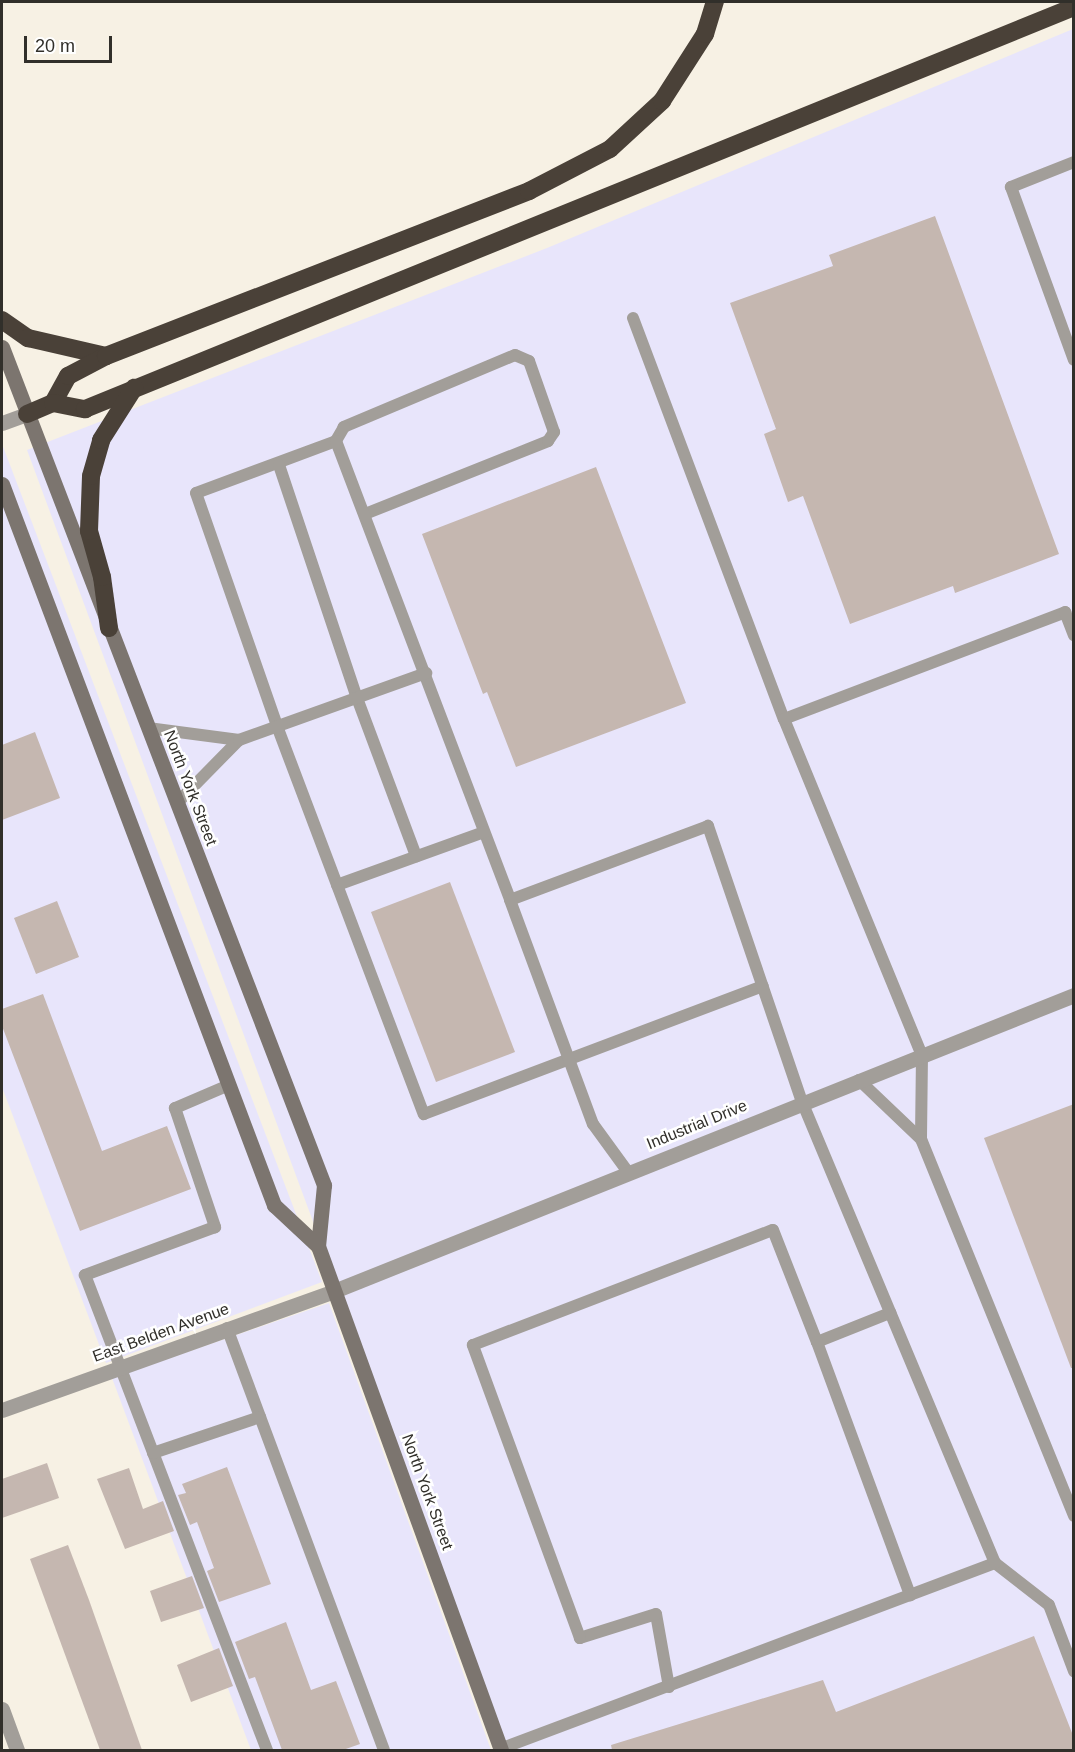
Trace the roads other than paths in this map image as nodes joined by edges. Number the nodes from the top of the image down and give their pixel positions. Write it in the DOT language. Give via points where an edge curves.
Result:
graph roads {
  1 [pos="716,2"];
  2 [pos="1074,7"];
  3 [pos="1074,162"];
  4 [pos="633,318"];
  5 [pos="2,320"];
  6 [pos="2,347"];
  7 [pos="106,356"];
  8 [pos="1074,360"];
  9 [pos="134,388"];
  10 [pos="53,403"];
  11 [pos="27,414"];
  12 [pos="2,423"];
  13 [pos="336,441"];
  14 [pos="279,465"];
  15 [pos="2,484"];
  16 [pos="365,514"];
  17 [pos="109,628"];
  18 [pos="1074,635"];
  19 [pos="426,674"];
  20 [pos="357,698"];
  21 [pos="784,719"];
  22 [pos="278,726"];
  23 [pos="148,728"];
  24 [pos="239,740"];
  25 [pos="177,803"];
  26 [pos="484,832"];
  27 [pos="416,856"];
  28 [pos="337,885"];
  29 [pos="510,900"];
  30 [pos="763,986"];
  31 [pos="1074,995"];
  32 [pos="922,1055"];
  33 [pos="569,1059"];
  34 [pos="859,1080"];
  35 [pos="229,1086"];
  36 [pos="802,1102"];
  37 [pos="921,1139"];
  38 [pos="628,1172"];
  39 [pos="318,1246"];
  40 [pos="334,1291"];
  41 [pos="890,1313"];
  42 [pos="227,1328"];
  43 [pos="817,1342"];
  44 [pos="120,1367"];
  45 [pos="2,1410"];
  46 [pos="260,1417"];
  47 [pos="153,1453"];
  48 [pos="1074,1516"];
  49 [pos="995,1563"];
  50 [pos="910,1596"];
  51 [pos="1074,1671"];
  52 [pos="669,1687"];
  53 [pos="2,1709"];
  54 [pos="17,1750"];
  55 [pos="267,1750"];
  56 [pos="384,1750"];
  57 [pos="501,1750"];
  1 -- 7 [label="highway" via="705,34 662,101 610,149 529,192"];
  2 -- 9 [label="highway"];
  3 -- 8 [label="lane" via="1011,187"];
  4 -- 21 [label="lane"];
  5 -- 7 [label="highway" via="28,338"];
  6 -- 11 [label="main road, North York Street"];
  7 -- 10 [label="highway" via="68,376"];
  9 -- 10 [label="highway" via="85,409"];
  9 -- 17 [label="highway" via="101,440 91,476 89,531 102,578"];
  10 -- 11 [label="highway"];
  11 -- 12 [label="street"];
  11 -- 17 [label="main road, North York Street"];
  13 -- 14 [label="lane"];
  13 -- 16 [label="lane"];
  13 -- 16 [label="lane" via="344,427 515,355 529,361 555,432 548,441"];
  14 -- 20 [label="lane"];
  14 -- 22 [label="lane" via="196,493"];
  15 -- 35 [label="main road, North York Street"];
  16 -- 19 [label="lane"];
  17 -- 23 [label="main road, North York Street"];
  18 -- 21 [label="lane" via="1065,612"];
  19 -- 20 [label="lane"];
  19 -- 26 [label="lane"];
  20 -- 22 [label="lane"];
  20 -- 27 [label="lane"];
  21 -- 32 [label="lane"];
  22 -- 24 [label="lane"];
  22 -- 28 [label="lane"];
  23 -- 24 [label="lane"];
  23 -- 25 [label="main road, North York Street"];
  24 -- 25 [label="lane"];
  25 -- 39 [label="main road, North York Street" via="324,1185"];
  26 -- 27 [label="lane"];
  26 -- 29 [label="lane"];
  27 -- 28 [label="lane"];
  28 -- 33 [label="lane" via="424,1114"];
  29 -- 30 [label="lane" via="708,826"];
  29 -- 33 [label="lane"];
  30 -- 33 [label="lane"];
  30 -- 36 [label="lane"];
  31 -- 32 [label="street, Industrial Drive"];
  32 -- 34 [label="street, Industrial Drive"];
  32 -- 37 [label="lane"];
  33 -- 38 [label="lane" via="593,1124"];
  34 -- 36 [label="street, Industrial Drive"];
  34 -- 37 [label="lane"];
  35 -- 39 [label="main road, North York Street" via="274,1205"];
  35 -- 44 [label="lane" via="175,1108 214,1227 85,1275"];
  36 -- 38 [label="street, Industrial Drive"];
  36 -- 41 [label="lane"];
  37 -- 48 [label="lane"];
  38 -- 40 [label="street, Industrial Drive"];
  39 -- 40 [label="main road, North York Street"];
  40 -- 42 [label="street, East Belden Avenue"];
  40 -- 57 [label="main road, North York Street"];
  41 -- 43 [label="lane"];
  41 -- 49 [label="lane"];
  42 -- 44 [label="street, East Belden Avenue"];
  42 -- 46 [label="lane"];
  43 -- 50 [label="lane"];
  43 -- 52 [label="lane" via="773,1230 473,1345 580,1638 656,1614"];
  44 -- 45 [label="street, East Belden Avenue"];
  44 -- 47 [label="lane"];
  46 -- 47 [label="lane"];
  46 -- 56 [label="lane"];
  47 -- 55 [label="lane"];
  49 -- 50 [label="lane"];
  49 -- 51 [label="lane" via="1049,1605"];
  50 -- 52 [label="lane"];
  52 -- 57 [label="lane"];
  53 -- 54 [label="street"];
}
